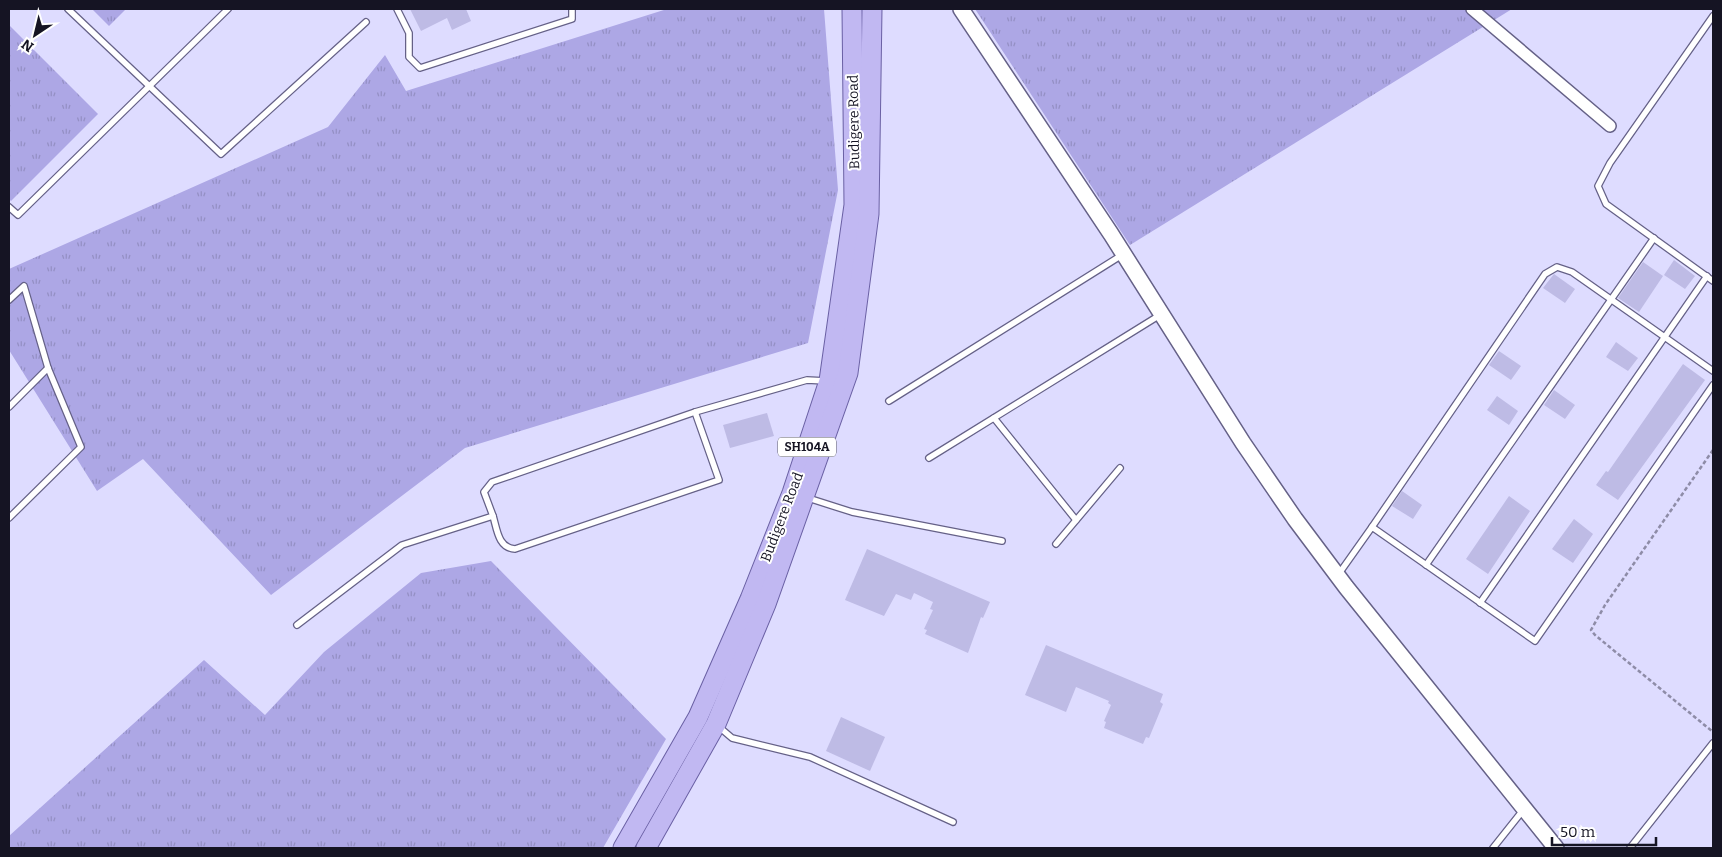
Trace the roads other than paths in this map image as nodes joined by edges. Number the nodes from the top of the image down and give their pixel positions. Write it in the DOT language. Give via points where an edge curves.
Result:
graph roads {
  1 [pos="68,9"];
  2 [pos="228,9"];
  3 [pos="397,9"];
  4 [pos="572,9"];
  5 [pos="852,9"];
  6 [pos="872,9"];
  7 [pos="961,9"];
  8 [pos="1472,9"];
  9 [pos="1713,16"];
  10 [pos="366,22"];
  11 [pos="150,86"];
  12 [pos="1610,126"];
  13 [pos="9,207"];
  14 [pos="1654,238"];
  15 [pos="1124,254"];
  16 [pos="1707,276"];
  17 [pos="1713,281"];
  18 [pos="1610,299"];
  19 [pos="9,300"];
  20 [pos="1162,314"];
  21 [pos="1664,337"];
  22 [pos="48,368"];
  23 [pos="1713,371"];
  24 [pos="829,381"];
  25 [pos="1713,384"];
  26 [pos="889,401"];
  27 [pos="9,407"];
  28 [pos="696,412"];
  29 [pos="994,418"];
  30 [pos="930,458"];
  31 [pos="1120,468"];
  32 [pos="806,498"];
  33 [pos="492,516"];
  34 [pos="9,518"];
  35 [pos="1076,520"];
  36 [pos="1372,527"];
  37 [pos="1002,541"];
  38 [pos="1056,544"];
  39 [pos="1426,565"];
  40 [pos="1338,576"];
  41 [pos="1480,603"];
  42 [pos="297,625"];
  43 [pos="716,724"];
  44 [pos="1713,743"];
  45 [pos="1524,808"];
  46 [pos="953,822"];
  47 [pos="623,848"];
  48 [pos="646,848"];
  49 [pos="1493,848"];
  50 [pos="1556,848"];
  51 [pos="1630,848"];
  1 -- 11 [label="lane"];
  2 -- 11 [label="lane"];
  3 -- 4 [label="lane" via="409,33 409,57 420,68 572,19"];
  5 -- 24 [label="main road, Budigere Road / SH104A" via="854,204"];
  6 -- 32 [label="main road, Budigere Road / SH104A" via="869,214 848,373"];
  7 -- 15 [label="street"];
  8 -- 12 [label="street"];
  9 -- 14 [label="lane" via="1610,163 1598,186 1606,204"];
  10 -- 11 [label="lane" via="221,154"];
  11 -- 13 [label="lane" via="18,216"];
  14 -- 16 [label="lane"];
  14 -- 18 [label="lane"];
  15 -- 20 [label="street"];
  15 -- 26 [label="lane"];
  16 -- 17 [label="lane"];
  16 -- 21 [label="lane"];
  18 -- 21 [label="lane"];
  18 -- 36 [label="lane" via="1572,272 1557,267 1545,274"];
  18 -- 39 [label="lane"];
  19 -- 22 [label="lane" via="24,286"];
  20 -- 29 [label="lane"];
  20 -- 40 [label="street" via="1243,443"];
  21 -- 23 [label="lane"];
  21 -- 41 [label="lane"];
  22 -- 27 [label="lane"];
  22 -- 34 [label="lane" via="81,447"];
  24 -- 28 [label="lane" via="807,380"];
  24 -- 47 [label="main road, Budigere Road / SH104A" via="792,493 750,600 698,717"];
  25 -- 41 [label="lane" via="1535,641"];
  28 -- 33 [label="lane" via="492,482 484,492"];
  28 -- 33 [label="lane" via="719,480 515,549 502,544"];
  29 -- 30 [label="lane"];
  29 -- 35 [label="lane"];
  31 -- 35 [label="lane"];
  32 -- 37 [label="lane" via="852,512"];
  32 -- 43 [label="main road, Budigere Road / SH104A"];
  33 -- 42 [label="lane" via="402,545"];
  35 -- 38 [label="lane"];
  36 -- 39 [label="lane"];
  36 -- 40 [label="lane"];
  39 -- 41 [label="lane"];
  40 -- 45 [label="street"];
  43 -- 46 [label="lane" via="732,738 810,757"];
  43 -- 48 [label="main road, Budigere Road / SH104A"];
  44 -- 51 [label="lane"];
  45 -- 49 [label="lane"];
  45 -- 50 [label="street"];
}
